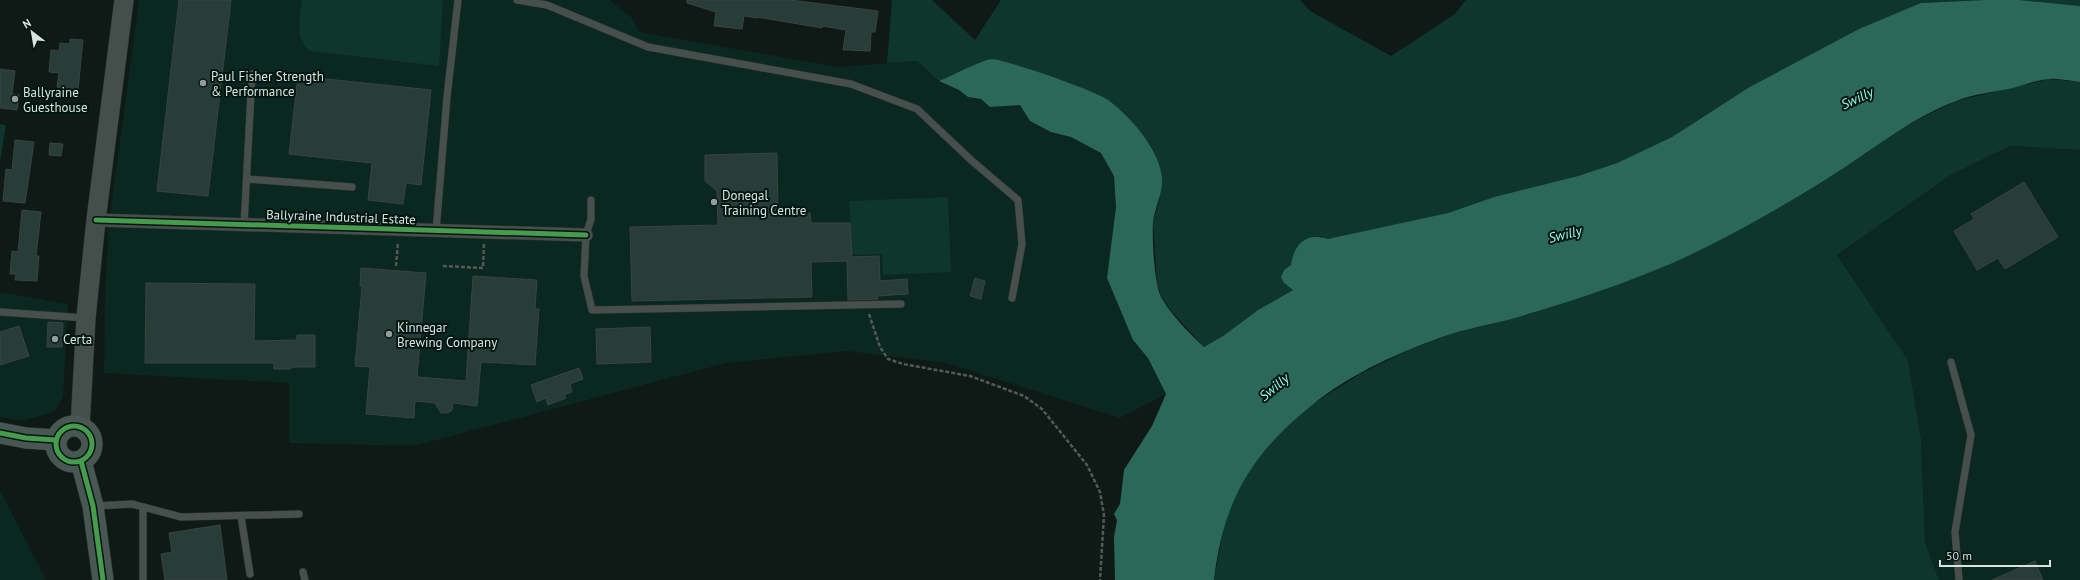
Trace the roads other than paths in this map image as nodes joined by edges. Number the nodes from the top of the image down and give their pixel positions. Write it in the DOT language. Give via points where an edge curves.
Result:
graph roads {
  1 [pos="124,0"];
  2 [pos="458,0"];
  3 [pos="517,0"];
  4 [pos="252,74"];
  5 [pos="246,179"];
  6 [pos="352,188"];
  7 [pos="591,200"];
  8 [pos="96,220"];
  9 [pos="244,225"];
  10 [pos="436,231"];
  11 [pos="586,235"];
  12 [pos="1012,298"];
  13 [pos="901,304"];
  14 [pos="0,312"];
  15 [pos="86,318"];
  16 [pos="1951,362"];
  17 [pos="80,427"];
  18 [pos="0,433"];
  19 [pos="56,440"];
  20 [pos="81,461"];
  21 [pos="93,506"];
  22 [pos="143,507"];
  23 [pos="299,514"];
  24 [pos="241,516"];
  25 [pos="303,572"];
  26 [pos="250,574"];
  27 [pos="103,580"];
  28 [pos="143,580"];
  29 [pos="305,580"];
  30 [pos="1959,580"];
  1 -- 8 [label="main road"];
  2 -- 10 [label="lane"];
  3 -- 12 [label="lane" via="548,5 648,47 851,84 917,109 1018,200 1022,244"];
  4 -- 5 [label="lane"];
  5 -- 6 [label="lane"];
  5 -- 9 [label="lane"];
  7 -- 11 [label="lane" via="591,219"];
  8 -- 9 [label="street, Ballyraine Industrial Estate"];
  8 -- 15 [label="main road"];
  9 -- 10 [label="street, Ballyraine Industrial Estate"];
  10 -- 11 [label="street, Ballyraine Industrial Estate"];
  11 -- 13 [label="lane" via="584,276 592,310"];
  14 -- 15 [label="lane"];
  15 -- 17 [label="main road"];
  16 -- 30 [label="lane" via="1971,435 1954,532"];
  17 -- 19 [label="main road" via="62,430"];
  17 -- 20 [label="main road" via="89,434 92,446 87,457"];
  18 -- 19 [label="main road"];
  19 -- 20 [label="main road" via="60,456 70,462"];
  20 -- 21 [label="main road"];
  21 -- 22 [label="lane" via="132,504"];
  21 -- 27 [label="main road"];
  22 -- 24 [label="lane" via="181,516"];
  22 -- 28 [label="lane"];
  23 -- 24 [label="lane"];
  24 -- 26 [label="lane"];
  25 -- 29 [label="lane"];
}
